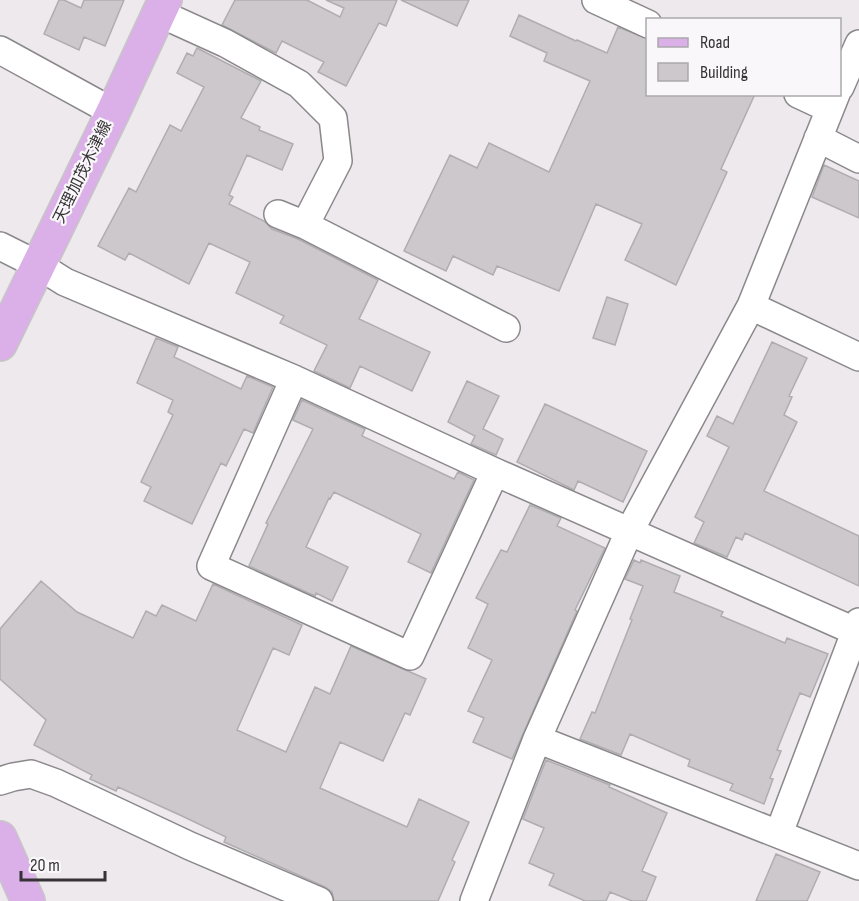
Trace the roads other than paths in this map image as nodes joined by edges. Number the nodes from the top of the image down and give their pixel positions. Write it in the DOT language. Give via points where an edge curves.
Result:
graph roads {
  1 [pos="596,0"];
  2 [pos="162,7"];
  3 [pos="640,14"];
  4 [pos="859,44"];
  5 [pos="0,50"];
  6 [pos="841,84"];
  7 [pos="835,97"];
  8 [pos="113,112"];
  9 [pos="818,138"];
  10 [pos="859,159"];
  11 [pos="278,214"];
  12 [pos="305,225"];
  13 [pos="0,246"];
  14 [pos="38,265"];
  15 [pos="751,306"];
  16 [pos="506,328"];
  17 [pos="0,344"];
  18 [pos="859,357"];
  19 [pos="294,379"];
  20 [pos="495,472"];
  21 [pos="628,532"];
  22 [pos="858,629"];
  23 [pos="537,739"];
  24 [pos="0,782"];
  25 [pos="779,833"];
  26 [pos="0,838"];
  27 [pos="859,866"];
  28 [pos="28,901"];
  29 [pos="319,901"];
  30 [pos="474,901"];
  1 -- 3 [label="street"];
  2 -- 8 [label="main road, 天理加茂木津線"];
  2 -- 12 [label="street" via="299,84 333,118 338,160"];
  4 -- 6 [label="street"];
  5 -- 8 [label="street"];
  7 -- 9 [label="street"];
  8 -- 14 [label="main road, 天理加茂木津線"];
  9 -- 10 [label="street"];
  9 -- 15 [label="street"];
  11 -- 12 [label="street"];
  12 -- 16 [label="street"];
  13 -- 14 [label="street"];
  14 -- 17 [label="main road, 天理加茂木津線"];
  14 -- 19 [label="street" via="65,282"];
  15 -- 18 [label="street"];
  15 -- 21 [label="street"];
  19 -- 20 [label="street"];
  19 -- 20 [label="street" via="211,566 410,656"];
  20 -- 21 [label="street"];
  21 -- 22 [label="street"];
  21 -- 23 [label="street"];
  22 -- 25 [label="street"];
  23 -- 25 [label="street"];
  23 -- 30 [label="street"];
  24 -- 29 [label="street" via="31,774 56,783"];
  25 -- 27 [label="street"];
  26 -- 28 [label="main road"];
}
